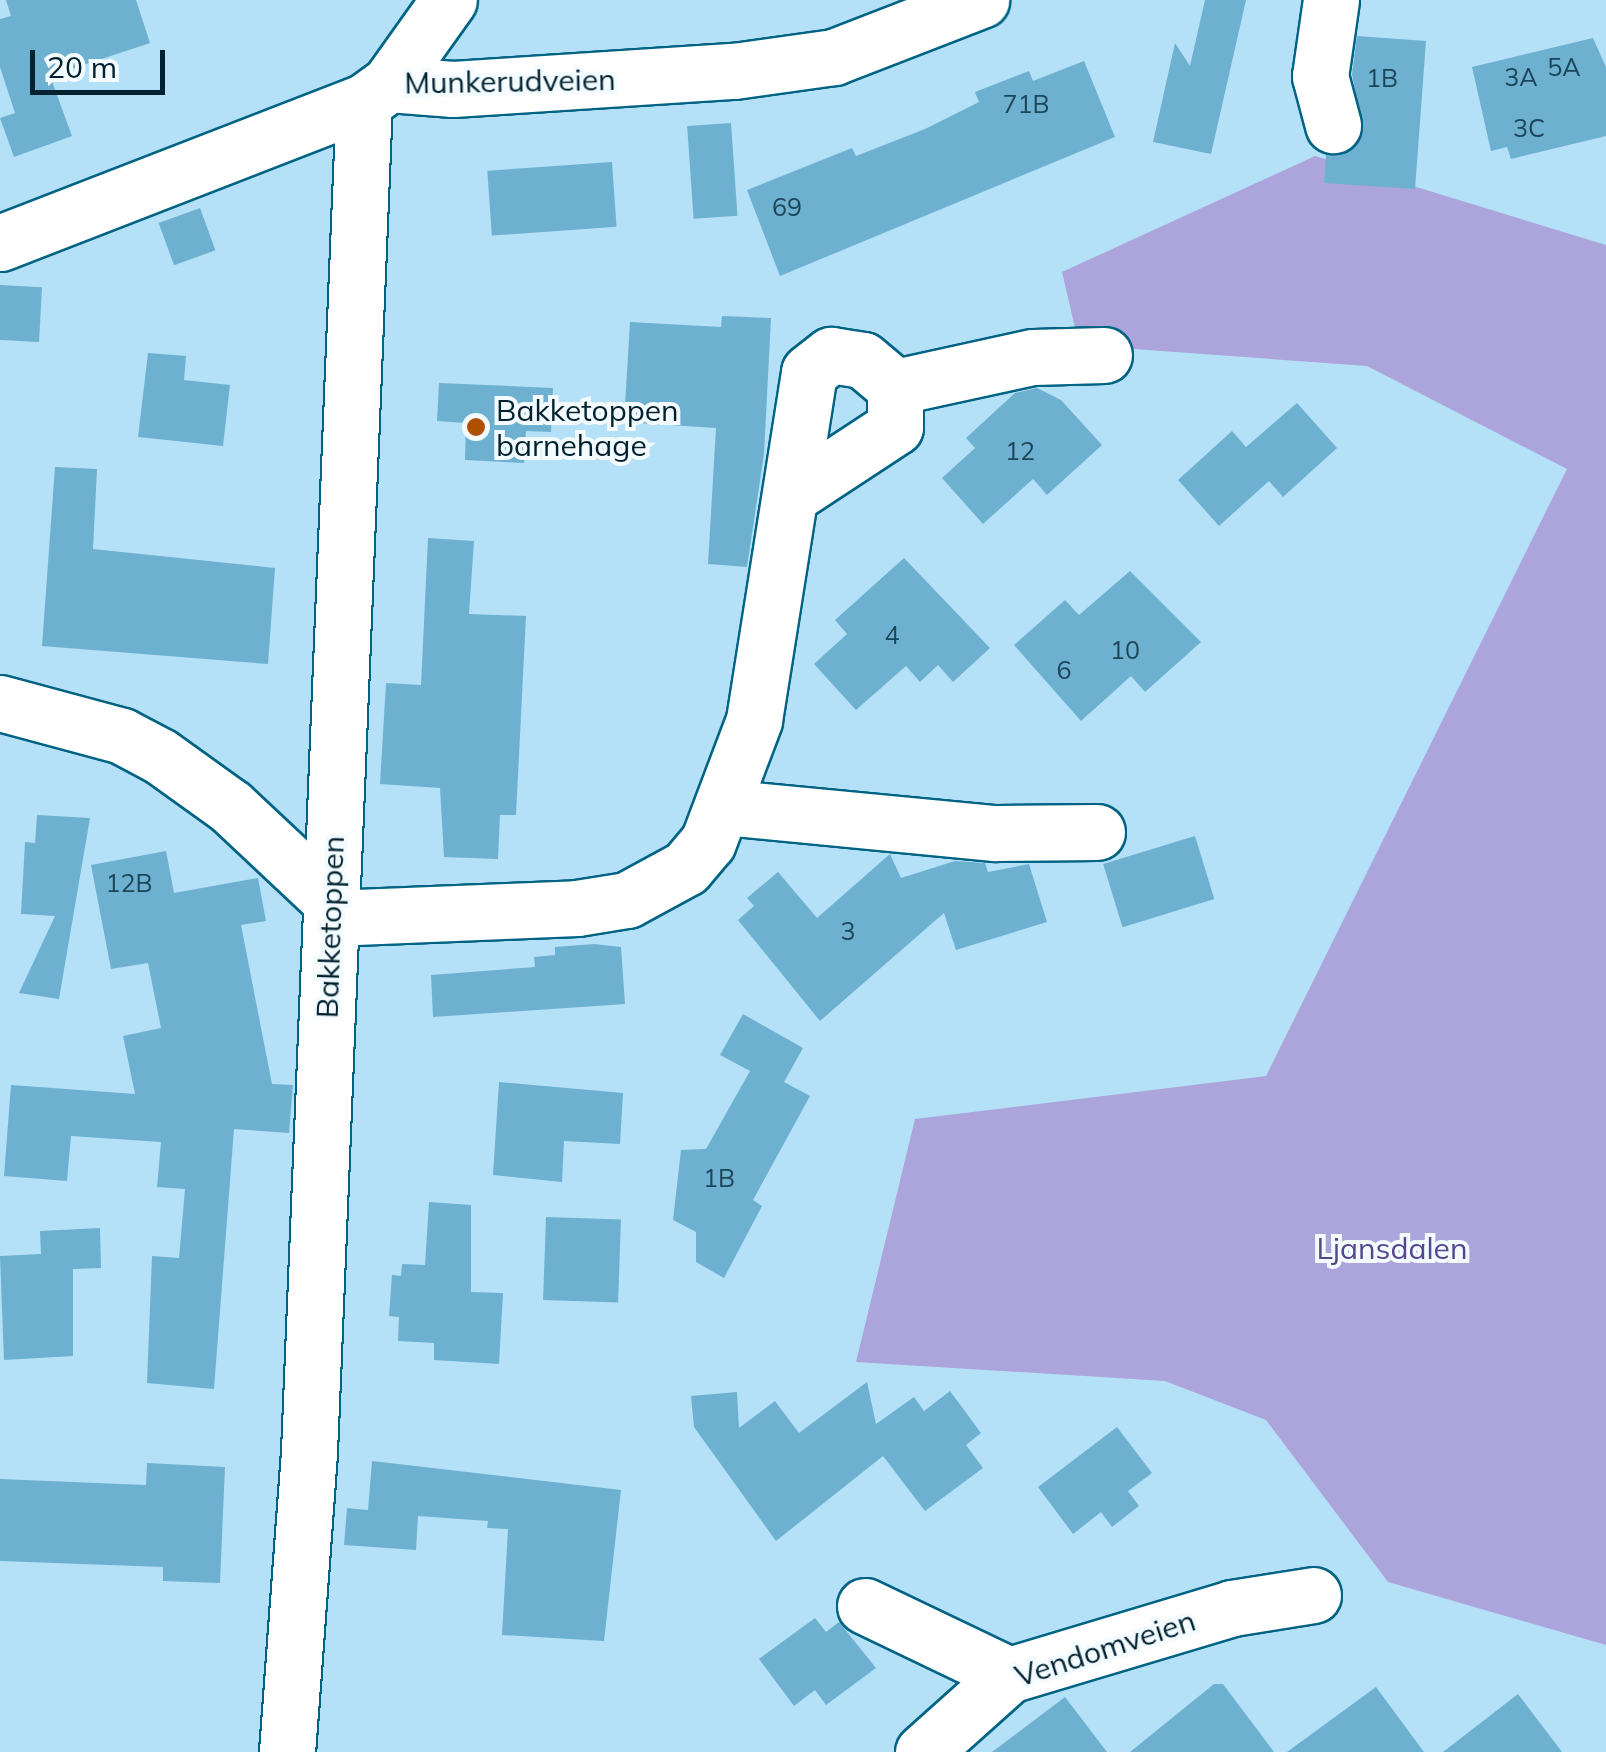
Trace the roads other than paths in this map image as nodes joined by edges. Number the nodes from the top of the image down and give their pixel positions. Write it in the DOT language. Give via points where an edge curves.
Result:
graph roads {
  1 [pos="450,0"];
  2 [pos="982,0"];
  3 [pos="1331,0"];
  4 [pos="377,93"];
  5 [pos="1333,125"];
  6 [pos="0,244"];
  7 [pos="1104,355"];
  8 [pos="895,388"];
  9 [pos="794,494"];
  10 [pos="0,703"];
  11 [pos="723,807"];
  12 [pos="1097,832"];
  13 [pos="331,910"];
  14 [pos="1313,1596"];
  15 [pos="865,1606"];
  16 [pos="1009,1675"];
  17 [pos="288,1752"];
  18 [pos="923,1752"];
  1 -- 4 [label="street"];
  2 -- 4 [label="street, Munkerudveien" via="834,57 734,72"];
  3 -- 5 [label="street" via="1320,76"];
  4 -- 6 [label="street, Munkerudveien"];
  4 -- 13 [label="street, Bakketoppen"];
  7 -- 8 [label="street" via="1033,357"];
  8 -- 9 [label="street" via="896,427 882,443"];
  8 -- 9 [label="street" via="850,356 831,355 808,372"];
  9 -- 11 [label="street" via="758,702"];
  10 -- 13 [label="street" via="122,736 160,756 232,808"];
  11 -- 12 [label="street" via="996,834"];
  11 -- 13 [label="street" via="686,868 627,900"];
  13 -- 17 [label="street, Bakketoppen" via="332,1152"];
  14 -- 16 [label="street, Vendomveien" via="1232,1608"];
  15 -- 16 [label="street"];
  16 -- 18 [label="street, Vendomveien"];
}
